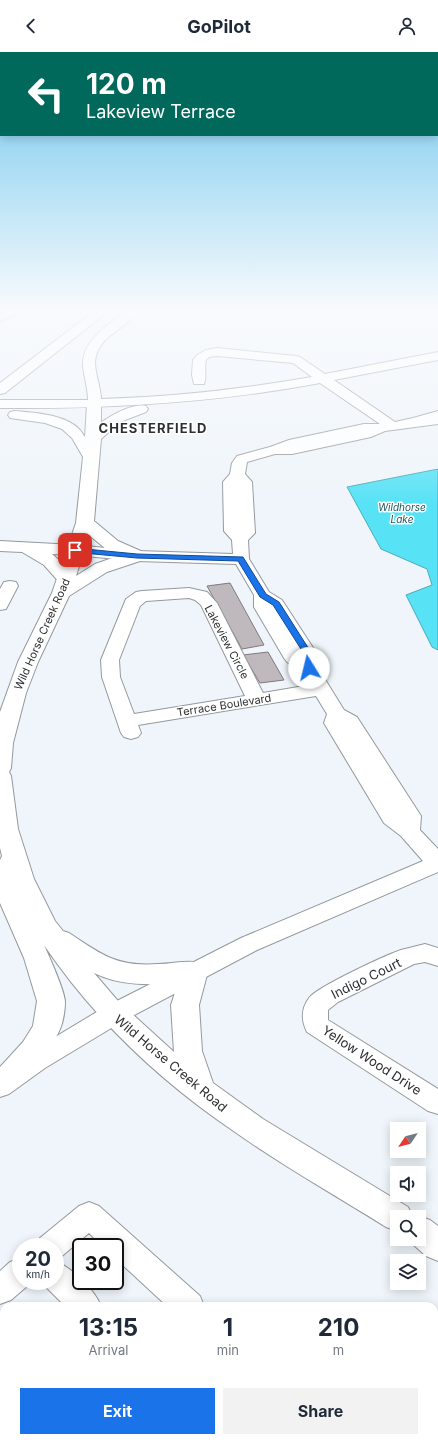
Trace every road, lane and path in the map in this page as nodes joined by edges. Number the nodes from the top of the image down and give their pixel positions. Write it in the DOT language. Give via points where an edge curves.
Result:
graph roads {
  1 [pos="21,374"];
  2 [pos="91,374"];
  3 [pos="199,374"];
  4 [pos="317,374"];
  5 [pos="355,374"];
  6 [pos="369,374"];
  7 [pos="326,380"];
  8 [pos="199,381"];
  9 [pos="93,389"];
  10 [pos="0,390"];
  11 [pos="140,405"];
  12 [pos="94,408"];
  13 [pos="1,409"];
  14 [pos="55,413"];
  15 [pos="438,415"];
  16 [pos="438,420"];
  17 [pos="415,422"];
  18 [pos="386,427"];
  19 [pos="93,438"];
  20 [pos="91,459"];
  21 [pos="84,524"];
  22 [pos="7,546"];
  23 [pos="75,550"];
  24 [pos="137,556"];
  25 [pos="240,559"];
  26 [pos="10,586"];
  27 [pos="64,586"];
  28 [pos="0,605"];
  29 [pos="322,689"];
  30 [pos="257,700"];
  31 [pos="5,710"];
  32 [pos="129,727"];
  33 [pos="0,768"];
  34 [pos="0,776"];
  35 [pos="13,858"];
  36 [pos="438,863"];
  37 [pos="50,934"];
  38 [pos="432,955"];
  39 [pos="195,971"];
  40 [pos="314,1012"];
  41 [pos="114,1014"];
  42 [pos="2,1084"];
  43 [pos="201,1091"];
  44 [pos="438,1103"];
  45 [pos="390,1213"];
  46 [pos="426,1236"];
  47 [pos="62,1238"];
  48 [pos="438,1246"];
  49 [pos="12,1280"];
  50 [pos="64,1284"];
  51 [pos="0,1290"];
  52 [pos="82,1302"];
  53 [pos="185,1302"];
  1 -- 10 [label="main road"];
  2 -- 9 [label="street"];
  3 -- 8 [label="street"];
  4 -- 7 [label="street"];
  5 -- 7 [label="street"];
  6 -- 7 [label="street"];
  7 -- 11 [label="street" via="224,402"];
  7 -- 18 [label="street"];
  9 -- 11 [label="street" via="109,398"];
  9 -- 12 [label="street"];
  11 -- 12 [label="street"];
  11 -- 19 [label="main road" via="115,419"];
  12 -- 13 [label="street"];
  12 -- 14 [label="street"];
  12 -- 19 [label="main road, Wild Horse Creek Road"];
  13 -- 14 [label="street"];
  13 -- 20 [label="street" via="56,422 72,430"];
  14 -- 19 [label="street" via="74,421"];
  15 -- 17 [label="street"];
  16 -- 17 [label="street"];
  17 -- 18 [label="street"];
  18 -- 25 [label="street" via="364,428 289,444 242,459 236,475 230,482 232,531 240,539"];
  19 -- 20 [label="main road, Wild Horse Creek Road"];
  20 -- 21 [label="main road, Wild Horse Creek Road"];
  21 -- 23 [label="main road, Wild Horse Creek Road"];
  21 -- 24 [label="main road" via="112,545"];
  22 -- 23 [label="main road"];
  22 -- 27 [label="main road" via="43,555 52,561"];
  23 -- 24 [label="street"];
  23 -- 27 [label="main road, Wild Horse Creek Road"];
  24 -- 25 [label="street"];
  24 -- 27 [label="main road" via="101,568"];
  25 -- 29 [label="street" via="263,595 263,607 294,658 309,668"];
  26 -- 28 [label="street"];
  27 -- 31 [label="main road, Wild Horse Creek Road"];
  29 -- 30 [label="street, Terrace Boulevard"];
  29 -- 36 [label="street" via="337,714 334,723 392,818 409,831"];
  30 -- 32 [label="street, Terrace Boulevard"];
  30 -- 32 [label="street, Lakeview Circle" via="208,603 201,596 189,593 142,596 132,602 110,660 111,677"];
  31 -- 33 [label="main road, Wild Horse Creek Road"];
  34 -- 35 [label="main road, Wild Horse Creek Road" via="0,800"];
  35 -- 37 [label="main road, Wild Horse Creek Road" via="27,892"];
  35 -- 42 [label="main road" via="3,881 37,958 51,1001 47,1028 33,1050"];
  36 -- 39 [label="street" via="249,944"];
  37 -- 39 [label="main road" via="93,961 123,972 156,975"];
  37 -- 41 [label="main road, Wild Horse Creek Road" via="100,1000"];
  38 -- 40 [label="street, Indigo Court" via="408,957 329,995 318,1003"];
  39 -- 41 [label="street"];
  39 -- 43 [label="main road" via="185,1005 188,1051"];
  40 -- 44 [label="street, Yellow Wood Drive" via="316,1025"];
  41 -- 42 [label="street"];
  41 -- 43 [label="main road, Wild Horse Creek Road"];
  43 -- 45 [label="main road, Wild Horse Creek Road" via="242,1121"];
  46 -- 48 [label="main road"];
  47 -- 53 [label="street" via="89,1215"];
  49 -- 51 [label="street"];
  50 -- 52 [label="street"];
}
